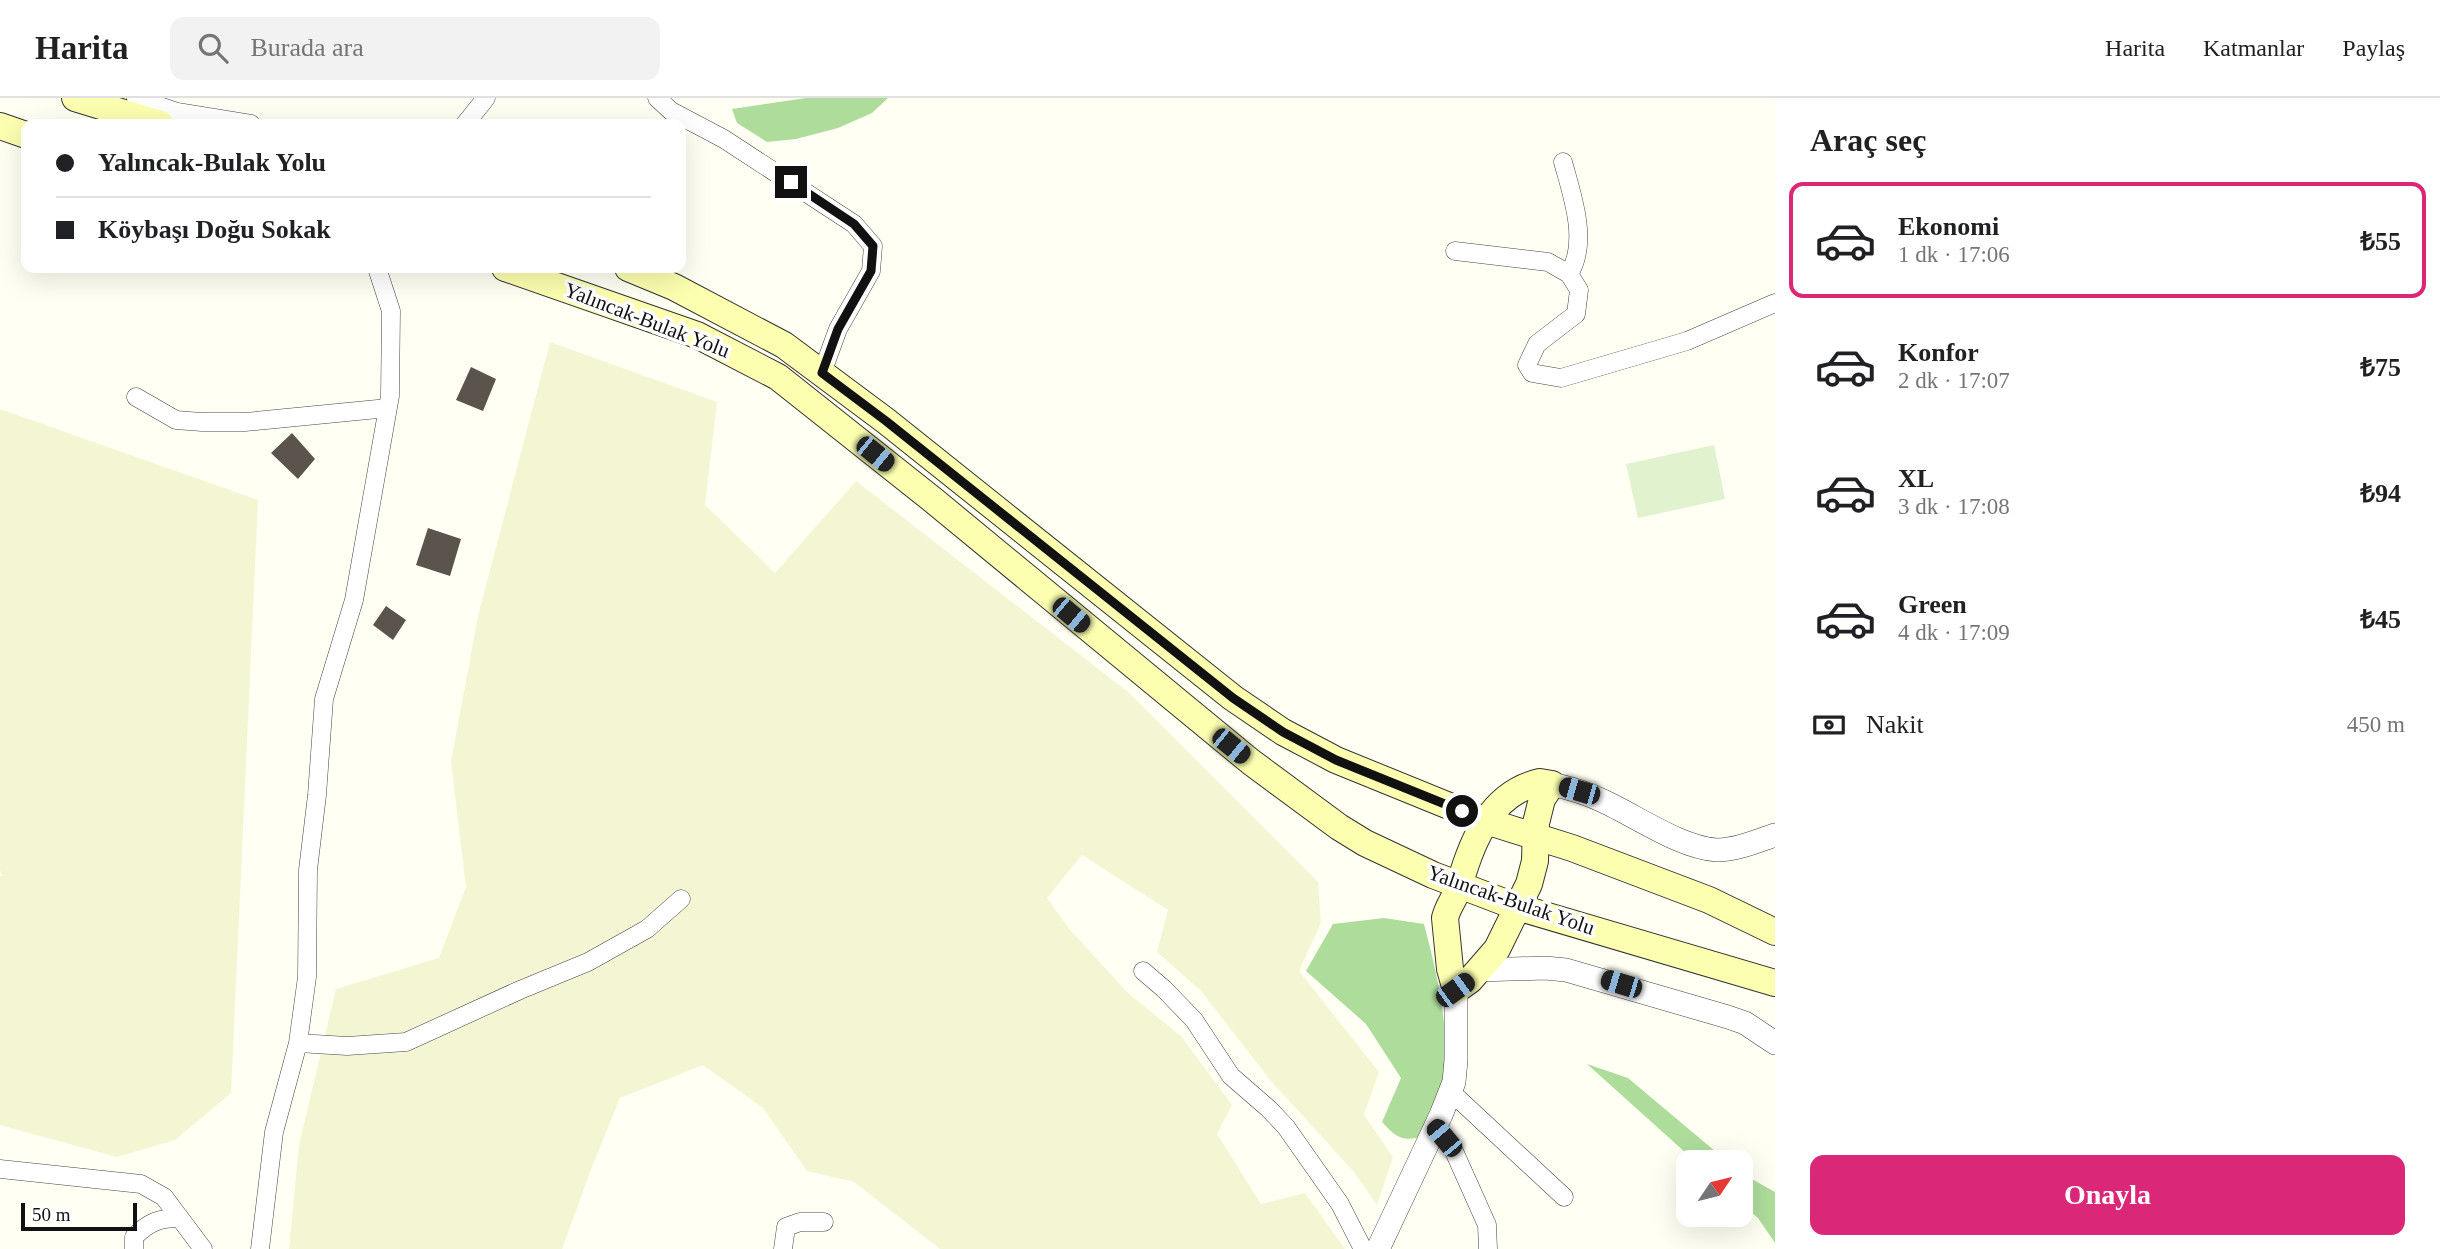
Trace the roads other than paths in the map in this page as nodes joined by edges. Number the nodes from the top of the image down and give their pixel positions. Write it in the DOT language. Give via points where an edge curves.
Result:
graph roads {
  1 [pos="75,98"];
  2 [pos="136,98"];
  3 [pos="485,98"];
  4 [pos="657,98"];
  5 [pos="144,119"];
  6 [pos="220,119"];
  7 [pos="469,119"];
  8 [pos="0,126"];
  9 [pos="21,133"];
  10 [pos="1563,162"];
  11 [pos="1455,251"];
  12 [pos="379,273"];
  13 [pos="519,273"];
  14 [pos="641,273"];
  15 [pos="1569,274"];
  16 [pos="1775,303"];
  17 [pos="822,373"];
  18 [pos="136,397"];
  19 [pos="388,408"];
  20 [pos="1552,783"];
  21 [pos="1486,821"];
  22 [pos="1775,835"];
  23 [pos="1535,836"];
  24 [pos="1460,886"];
  25 [pos="681,899"];
  26 [pos="1517,907"];
  27 [pos="1775,932"];
  28 [pos="1480,970"];
  29 [pos="1143,971"];
  30 [pos="1775,983"];
  31 [pos="1455,990"];
  32 [pos="298,1043"];
  33 [pos="1775,1043"];
  34 [pos="1450,1091"];
  35 [pos="1435,1127"];
  36 [pos="0,1169"];
  37 [pos="1564,1197"];
  38 [pos="180,1217"];
  39 [pos="824,1222"];
  40 [pos="134,1249"];
  41 [pos="203,1249"];
  42 [pos="260,1249"];
  43 [pos="783,1249"];
  44 [pos="1363,1249"];
  45 [pos="1378,1249"];
  46 [pos="1488,1249"];
  1 -- 5 [label="main road"];
  2 -- 6 [label="street" via="177,112"];
  3 -- 7 [label="street"];
  4 -- 17 [label="street" via="854,224 873,246 871,271 838,329"];
  8 -- 9 [label="main road"];
  10 -- 15 [label="street" via="1578,219 1576,264"];
  11 -- 15 [label="street" via="1548,262"];
  12 -- 19 [label="street" via="391,310"];
  13 -- 24 [label="main road, Yalıncak-Bulak Yolu" via="698,335 778,377 1251,762 1365,843"];
  14 -- 17 [label="main road, Yalıncak-Bulak Yolu" via="784,345"];
  15 -- 16 [label="street" via="1579,290 1576,314 1537,344 1527,365 1532,373 1561,378 1687,341"];
  17 -- 21 [label="main road, Yalıncak-Bulak Yolu" via="1233,698 1283,732 1336,760"];
  18 -- 19 [label="street" via="176,420 202,422"];
  19 -- 32 [label="street" via="354,600 324,699 308,870 307,976"];
  20 -- 21 [label="main road" via="1521,788"];
  20 -- 22 [label="street" via="1600,799 1696,845 1718,850"];
  20 -- 23 [label="main road" via="1542,799"];
  21 -- 23 [label="main road, Yalıncak-Bulak Yolu"];
  21 -- 24 [label="main road" via="1469,851"];
  23 -- 26 [label="main road" via="1534,872"];
  23 -- 27 [label="main road, Yalıncak-Bulak Yolu" via="1709,900"];
  24 -- 26 [label="main road, Yalıncak-Bulak Yolu"];
  24 -- 31 [label="main road" via="1445,918"];
  25 -- 32 [label="street" via="647,929 588,962 406,1042"];
  26 -- 28 [label="main road" via="1497,949"];
  26 -- 30 [label="main road, Yalıncak-Bulak Yolu"];
  28 -- 31 [label="main road"];
  28 -- 33 [label="street" via="1545,968 1595,976 1745,1023"];
  29 -- 44 [label="street" via="1194,1020 1231,1076 1286,1127 1339,1204"];
  31 -- 34 [label="street" via="1456,1060"];
  32 -- 42 [label="street" via="274,1132"];
  34 -- 35 [label="street"];
  34 -- 37 [label="street"];
  35 -- 45 [label="street"];
  35 -- 46 [label="street" via="1453,1149 1487,1225"];
  36 -- 38 [label="street" via="141,1184 164,1196"];
  38 -- 40 [label="street" via="148,1224 134,1237"];
  38 -- 41 [label="street"];
  39 -- 43 [label="street" via="786,1227"];
}
